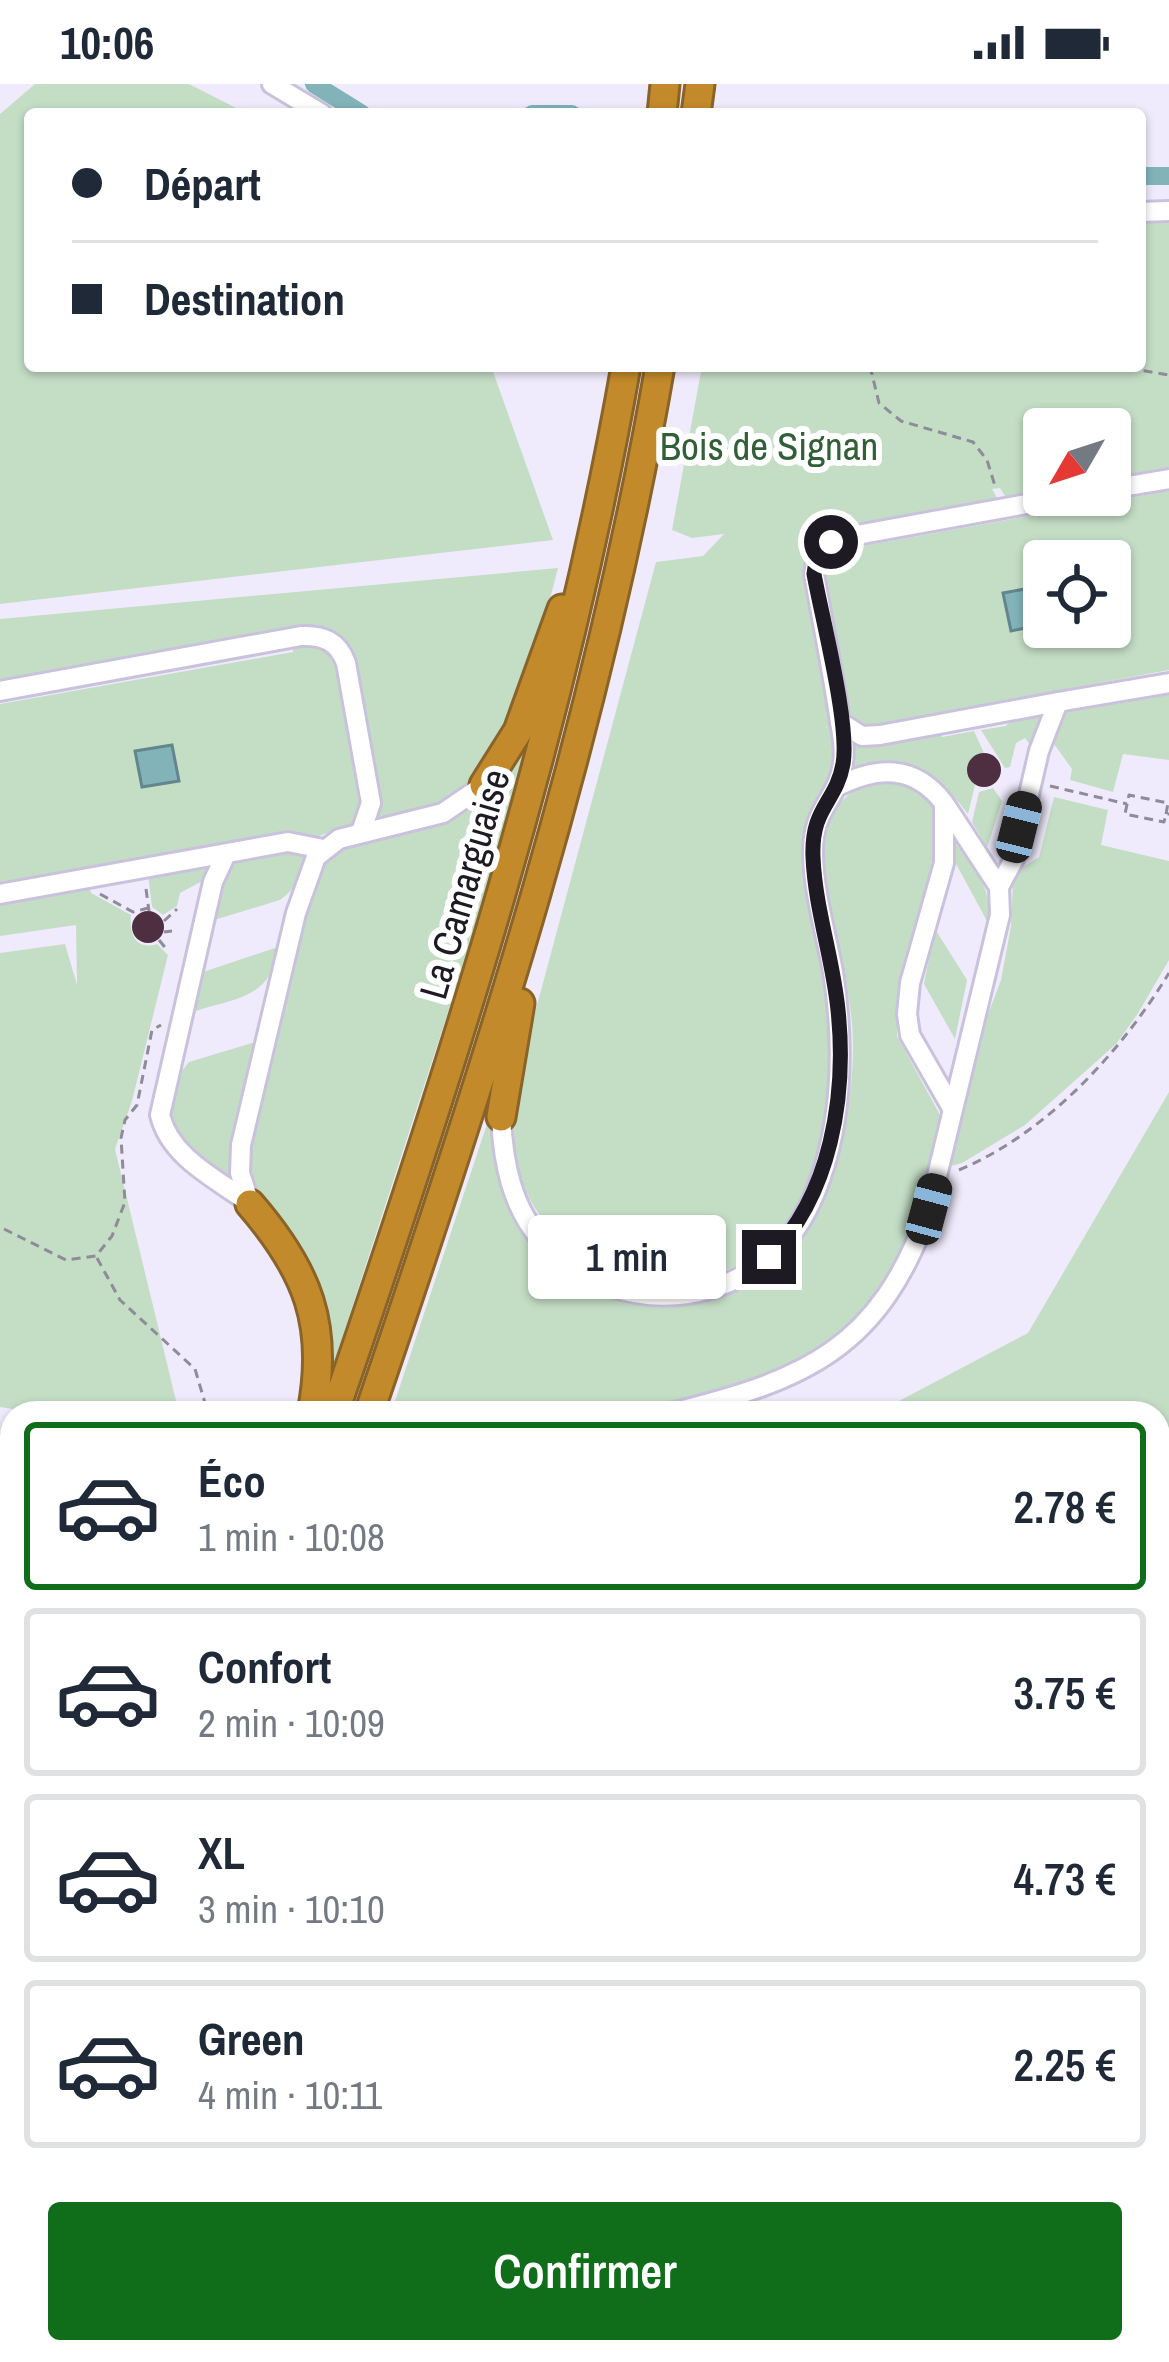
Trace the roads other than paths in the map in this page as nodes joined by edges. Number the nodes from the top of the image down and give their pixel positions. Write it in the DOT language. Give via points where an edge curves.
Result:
graph roads {
  1 [pos="272,84"];
  2 [pos="312,108"];
  3 [pos="622,372"];
  4 [pos="622,372"];
  5 [pos="659,372"];
  6 [pos="1169,478"];
  7 [pos="1131,485"];
  8 [pos="1023,504"];
  9 [pos="1169,683"];
  10 [pos="0,691"];
  11 [pos="1058,702"];
  12 [pos="840,722"];
  13 [pos="484,785"];
  14 [pos="836,787"];
  15 [pos="944,803"];
  16 [pos="362,832"];
  17 [pos="555,836"];
  18 [pos="323,849"];
  19 [pos="226,854"];
  20 [pos="999,887"];
  21 [pos="0,894"];
  22 [pos="952,1108"];
  23 [pos="501,1117"];
  24 [pos="250,1204"];
  25 [pos="313,1401"];
  26 [pos="338,1401"];
  27 [pos="373,1401"];
  28 [pos="725,1401"];
  1 -- 2 [label="street"];
  3 -- 13 [label="highway" via="561,614 518,731"];
  4 -- 26 [label="highway, La Camarguaise" via="573,634 521,830"];
  5 -- 17 [label="highway, La Camarguaise" via="609,628"];
  6 -- 7 [label="street"];
  8 -- 12 [label="street" via="846,537 822,549 814,574"];
  9 -- 11 [label="street"];
  10 -- 16 [label="street" via="301,637 327,639 346,662 371,803"];
  11 -- 12 [label="street" via="870,736"];
  11 -- 20 [label="street"];
  12 -- 14 [label="street"];
  13 -- 16 [label="street" via="442,813"];
  14 -- 15 [label="street" via="893,771 925,782"];
  14 -- 23 [label="street" via="817,817 813,861 839,1012 838,1094 820,1178 784,1242 732,1282 684,1297 646,1297 595,1281 542,1242 520,1207"];
  15 -- 20 [label="street"];
  15 -- 22 [label="street" via="944,863 907,1014 910,1035"];
  16 -- 18 [label="street"];
  17 -- 23 [label="highway"];
  17 -- 27 [label="highway, La Camarguaise"];
  18 -- 19 [label="street" via="288,842"];
  18 -- 24 [label="street" via="296,913 241,1145"];
  19 -- 21 [label="street"];
  19 -- 24 [label="street" via="160,1115 177,1149"];
  20 -- 22 [label="street" via="1000,915"];
  22 -- 28 [label="street" via="918,1242 876,1309 844,1342 780,1383"];
  24 -- 25 [label="highway" via="310,1296 319,1355"];
}
